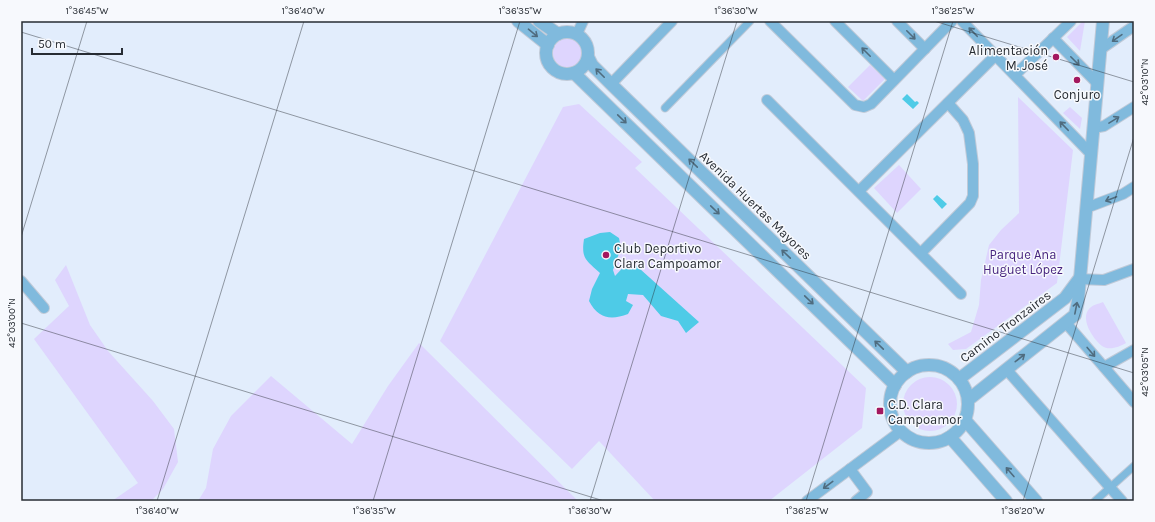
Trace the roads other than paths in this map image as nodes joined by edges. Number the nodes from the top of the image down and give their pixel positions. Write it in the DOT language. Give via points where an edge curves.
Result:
graph roads {
  1 [pos="518,21"];
  2 [pos="539,21"];
  3 [pos="583,21"];
  4 [pos="672,21"];
  5 [pos="750,21"];
  6 [pos="770,21"];
  7 [pos="835,21"];
  8 [pos="897,21"];
  9 [pos="952,21"];
  10 [pos="962,21"];
  11 [pos="1071,21"];
  12 [pos="1103,21"];
  13 [pos="1134,26"];
  14 [pos="558,34"];
  15 [pos="577,34"];
  16 [pos="1053,38"];
  17 [pos="548,45"];
  18 [pos="925,49"];
  19 [pos="1100,49"];
  20 [pos="996,55"];
  21 [pos="588,57"];
  22 [pos="574,73"];
  23 [pos="1015,75"];
  24 [pos="894,80"];
  25 [pos="1098,83"];
  26 [pos="611,84"];
  27 [pos="767,100"];
  28 [pos="948,103"];
  29 [pos="1134,107"];
  30 [pos="665,108"];
  31 [pos="1093,128"];
  32 [pos="1091,154"];
  33 [pos="1134,187"];
  34 [pos="860,191"];
  35 [pos="1086,208"];
  36 [pos="921,253"];
  37 [pos="1134,269"];
  38 [pos="1079,279"];
  39 [pos="21,281"];
  40 [pos="961,294"];
  41 [pos="44,308"];
  42 [pos="1066,322"];
  43 [pos="1134,350"];
  44 [pos="1104,367"];
  45 [pos="1006,369"];
  46 [pos="907,372"];
  47 [pos="959,379"];
  48 [pos="895,385"];
  49 [pos="968,400"];
  50 [pos="1134,402"];
  51 [pos="965,420"];
  52 [pos="901,431"];
  53 [pos="950,438"];
  54 [pos="1134,466"];
  55 [pos="850,469"];
  56 [pos="1110,487"];
  57 [pos="807,501"];
  58 [pos="856,501"];
  59 [pos="1006,501"];
  60 [pos="1036,501"];
  61 [pos="1095,501"];
  62 [pos="1122,501"];
  1 -- 17 [label="street, one-way"];
  2 -- 14 [label="street"];
  3 -- 15 [label="street"];
  4 -- 26 [label="street"];
  5 -- 30 [label="street"];
  6 -- 24 [label="street" via="854,104 864,107 871,104"];
  24 -- 7 [label="street, one-way"];
  8 -- 18 [label="street, one-way"];
  9 -- 18 [label="street"];
  20 -- 10 [label="street, one-way"];
  11 -- 16 [label="street"];
  12 -- 19 [label="street"];
  13 -- 19 [label="street, one-way"];
  14 -- 15 [label="street"];
  14 -- 17 [label="street"];
  15 -- 21 [label="street, Avenida Huertas Mayores" via="586,44"];
  16 -- 23 [label="street"];
  16 -- 25 [label="street, one-way"];
  17 -- 22 [label="street" via="546,52 550,65 561,73"];
  18 -- 24 [label="street"];
  19 -- 25 [label="street"];
  20 -- 23 [label="street"];
  20 -- 28 [label="street"];
  21 -- 22 [label="street" via="583,67"];
  26 -- 21 [label="street, Avenida Huertas Mayores, one-way" via="592,65"];
  22 -- 48 [label="street, one-way"];
  32 -- 23 [label="street, one-way"];
  25 -- 31 [label="street"];
  46 -- 26 [label="street, Avenida Huertas Mayores, one-way"];
  27 -- 34 [label="street"];
  28 -- 34 [label="street"];
  28 -- 36 [label="street" via="963,120 969,132 973,196 970,203"];
  31 -- 29 [label="street, one-way" via="1104,126"];
  31 -- 32 [label="street"];
  32 -- 35 [label="street"];
  33 -- 35 [label="street, one-way" via="1124,194"];
  34 -- 36 [label="street"];
  35 -- 38 [label="street"];
  36 -- 40 [label="street"];
  37 -- 38 [label="street" via="1104,280"];
  42 -- 38 [label="street, one-way" via="1075,315"];
  38 -- 47 [label="street, Camino Tronzaires" via="1066,298"];
  39 -- 41 [label="street"];
  42 -- 44 [label="street, one-way"];
  45 -- 42 [label="street, one-way"];
  43 -- 44 [label="street"];
  44 -- 50 [label="street"];
  45 -- 49 [label="street"];
  45 -- 56 [label="street"];
  46 -- 47 [label="street" via="928,365 940,367"];
  46 -- 48 [label="street"];
  47 -- 49 [label="street"];
  48 -- 52 [label="street" via="890,409"];
  49 -- 51 [label="street"];
  51 -- 53 [label="street"];
  60 -- 51 [label="street, one-way"];
  52 -- 53 [label="street" via="912,439 924,443"];
  52 -- 55 [label="street"];
  53 -- 59 [label="street"];
  54 -- 56 [label="street"];
  55 -- 57 [label="street, one-way"];
  55 -- 58 [label="street" via="868,492"];
  56 -- 61 [label="street"];
  56 -- 62 [label="street"];
}
